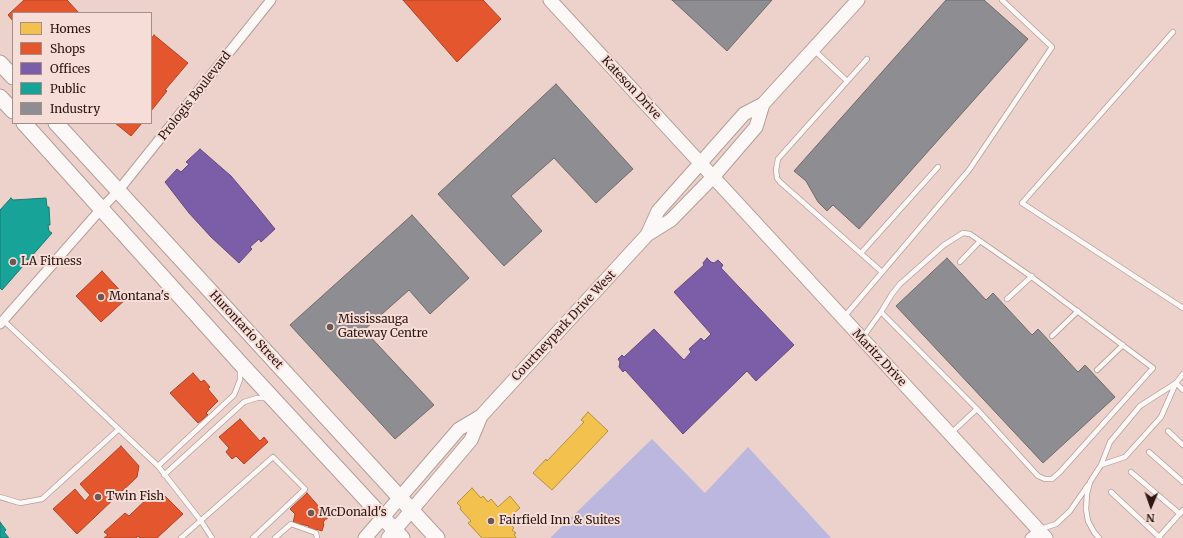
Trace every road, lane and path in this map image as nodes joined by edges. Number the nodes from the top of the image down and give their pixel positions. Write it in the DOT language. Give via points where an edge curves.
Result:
graph roads {
  1 [pos="271,0"];
  2 [pos="550,0"];
  3 [pos="858,0"];
  4 [pos="1002,0"];
  5 [pos="1173,32"];
  6 [pos="813,49"];
  7 [pos="867,59"];
  8 [pos="0,62"];
  9 [pos="12,76"];
  10 [pos="847,81"];
  11 [pos="0,97"];
  12 [pos="763,104"];
  13 [pos="12,110"];
  14 [pos="25,124"];
  15 [pos="57,124"];
  16 [pos="700,163"];
  17 [pos="938,167"];
  18 [pos="713,177"];
  19 [pos="118,191"];
  20 [pos="101,210"];
  21 [pos="647,235"];
  22 [pos="980,241"];
  23 [pos="861,253"];
  24 [pos="960,262"];
  25 [pos="882,272"];
  26 [pos="1032,276"];
  27 [pos="1007,299"];
  28 [pos="1183,308"];
  29 [pos="1078,311"];
  30 [pos="881,312"];
  31 [pos="843,319"];
  32 [pos="2,322"];
  33 [pos="1052,336"];
  34 [pos="862,339"];
  35 [pos="1123,345"];
  36 [pos="240,363"];
  37 [pos="1097,370"];
  38 [pos="1183,374"];
  39 [pos="1176,383"];
  40 [pos="1183,390"];
  41 [pos="272,398"];
  42 [pos="977,409"];
  43 [pos="480,416"];
  44 [pos="119,430"];
  45 [pos="1168,431"];
  46 [pos="950,434"];
  47 [pos="1183,445"];
  48 [pos="1149,452"];
  49 [pos="158,466"];
  50 [pos="1101,466"];
  51 [pos="1131,472"];
  52 [pos="164,475"];
  53 [pos="1090,482"];
  54 [pos="1183,482"];
  55 [pos="1111,492"];
  56 [pos="0,497"];
  57 [pos="400,497"];
  58 [pos="412,511"];
  59 [pos="1181,512"];
  60 [pos="383,517"];
  61 [pos="202,521"];
  62 [pos="395,535"];
  63 [pos="1039,535"];
  64 [pos="181,538"];
  65 [pos="212,538"];
  66 [pos="253,538"];
  67 [pos="275,538"];
  68 [pos="317,538"];
  69 [pos="364,538"];
  70 [pos="437,538"];
  71 [pos="1099,538"];
  72 [pos="1160,538"];
  1 -- 19 [label="street, Prologis Boulevard"];
  2 -- 16 [label="main road, Kateson Drive"];
  3 -- 6 [label="main road, Courtneypark Drive West"];
  4 -- 25 [label="lane" via="1052,47 969,170"];
  5 -- 28 [label="lane" via="1022,203"];
  6 -- 10 [label="lane"];
  6 -- 12 [label="main road, Courtneypark Drive West"];
  7 -- 10 [label="lane"];
  8 -- 9 [label="main road"];
  10 -- 23 [label="lane" via="778,159 776,170 780,182"];
  11 -- 13 [label="main road"];
  12 -- 16 [label="main road, Courtneypark Drive West" via="744,114"];
  12 -- 18 [label="main road, Courtneypark Drive West" via="756,127"];
  14 -- 20 [label="main road"];
  15 -- 19 [label="main road, Hurontario Street"];
  16 -- 18 [label="main road, Kateson Drive"];
  16 -- 21 [label="main road, Courtneypark Drive West" via="658,211"];
  17 -- 23 [label="lane"];
  18 -- 21 [label="main road, Courtneypark Drive West" via="671,220"];
  18 -- 31 [label="main road, Maritz Drive"];
  19 -- 20 [label="street, Prologis Boulevard"];
  19 -- 57 [label="main road, Hurontario Street"];
  20 -- 32 [label="street, Prologis Boulevard"];
  20 -- 36 [label="main road"];
  21 -- 43 [label="main road, Courtneypark Drive West"];
  22 -- 24 [label="lane"];
  22 -- 26 [label="lane"];
  22 -- 30 [label="lane" via="970,234 963,233 957,236 900,284"];
  23 -- 25 [label="lane"];
  25 -- 31 [label="lane"];
  26 -- 27 [label="lane"];
  26 -- 29 [label="lane"];
  29 -- 33 [label="lane"];
  29 -- 35 [label="lane"];
  30 -- 34 [label="lane"];
  30 -- 42 [label="lane"];
  31 -- 34 [label="main road, Maritz Drive"];
  32 -- 44 [label="lane"];
  34 -- 46 [label="main road, Maritz Drive"];
  35 -- 37 [label="lane"];
  35 -- 42 [label="lane" via="1153,368 1052,479 1038,476"];
  36 -- 41 [label="main road"];
  36 -- 49 [label="lane" via="240,380 234,395"];
  38 -- 39 [label="lane"];
  39 -- 40 [label="lane"];
  39 -- 50 [label="lane" via="1140,406 1110,442"];
  39 -- 50 [label="lane" via="1161,417 1125,457"];
  41 -- 52 [label="lane" via="257,398 244,402"];
  41 -- 60 [label="main road"];
  42 -- 46 [label="lane"];
  43 -- 57 [label="main road, Courtneypark Drive West" via="459,429"];
  43 -- 58 [label="main road, Courtneypark Drive West" via="471,440"];
  44 -- 49 [label="lane"];
  44 -- 56 [label="lane" via="42,499 20,503"];
  45 -- 47 [label="lane"];
  46 -- 63 [label="main road, Maritz Drive"];
  48 -- 54 [label="lane"];
  49 -- 52 [label="lane"];
  50 -- 53 [label="lane"];
  51 -- 59 [label="lane"];
  52 -- 61 [label="lane"];
  53 -- 63 [label="lane" via="1070,511"];
  53 -- 71 [label="lane" via="1086,508 1088,521"];
  55 -- 72 [label="lane"];
  57 -- 58 [label="main road, Hurontario Street"];
  57 -- 60 [label="main road, Courtneypark Drive West"];
  58 -- 62 [label="main road, Courtneypark Drive West"];
  58 -- 70 [label="main road, Hurontario Street"];
  59 -- 72 [label="lane"];
  60 -- 62 [label="main road"];
  60 -- 69 [label="main road, Courtneypark Drive West"];
  61 -- 64 [label="lane"];
  61 -- 65 [label="lane"];
  61 -- 66 [label="lane" via="273,457 305,489"];
  67 -- 68 [label="lane" via="291,524 316,533"];
}
